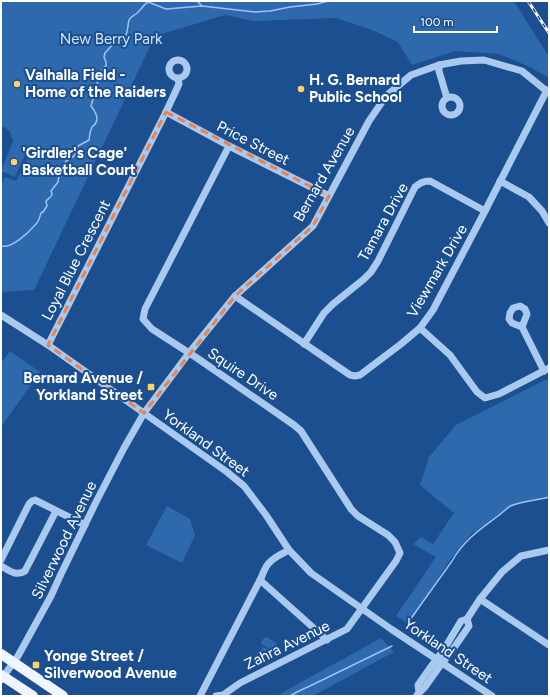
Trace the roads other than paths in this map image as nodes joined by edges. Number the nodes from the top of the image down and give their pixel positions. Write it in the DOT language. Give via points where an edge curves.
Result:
graph roads {
  1 [pos="439,65"];
  2 [pos="178,79"];
  3 [pos="548,91"];
  4 [pos="447,98"];
  5 [pos="166,112"];
  6 [pos="229,146"];
  7 [pos="500,181"];
  8 [pos="329,196"];
  9 [pos="485,211"];
  10 [pos="549,223"];
  11 [pos="235,296"];
  12 [pos="1,315"];
  13 [pos="522,327"];
  14 [pos="420,328"];
  15 [pos="48,344"];
  16 [pos="304,344"];
  17 [pos="189,353"];
  18 [pos="547,369"];
  19 [pos="144,413"];
  20 [pos="56,511"];
  21 [pos="85,525"];
  22 [pos="289,550"];
  23 [pos="549,550"];
  24 [pos="1,560"];
  25 [pos="1,566"];
  26 [pos="260,580"];
  27 [pos="480,599"];
  28 [pos="362,609"];
  29 [pos="327,640"];
  30 [pos="549,645"];
  31 [pos="1,654"];
  32 [pos="439,661"];
  33 [pos="13,662"];
  34 [pos="2,677"];
  35 [pos="202,693"];
  36 [pos="417,694"];
  37 [pos="33,696"];
  38 [pos="63,696"];
  39 [pos="216,696"];
  40 [pos="492,696"];
  1 -- 3 [label="street, Bernard Avenue" via="484,60 522,72"];
  1 -- 4 [label="street"];
  1 -- 8 [label="street, Bernard Avenue" via="411,75 386,96"];
  2 -- 5 [label="street, Loyal Blue Crescent" via="179,84"];
  3 -- 7 [label="street, Viewmark Drive"];
  5 -- 6 [label="street, Price Street"];
  5 -- 15 [label="street, Loyal Blue Crescent"];
  6 -- 8 [label="street, Price Street"];
  6 -- 17 [label="street, Squire Drive" via="143,316 152,329"];
  7 -- 9 [label="street, Viewmark Drive"];
  7 -- 10 [label="street" via="529,197"];
  8 -- 11 [label="street, Bernard Avenue" via="313,226"];
  9 -- 14 [label="street, Viewmark Drive" via="433,310"];
  9 -- 16 [label="street, Tamara Drive" via="430,182 420,183 415,187 371,272 332,304"];
  11 -- 16 [label="street, Viewmark Drive"];
  11 -- 17 [label="street, Bernard Avenue"];
  12 -- 15 [label="street, Yorkland Street"];
  13 -- 18 [label="street"];
  14 -- 16 [label="street, Viewmark Drive" via="360,375 355,376"];
  14 -- 18 [label="street" via="450,354 477,392 485,398 499,394"];
  15 -- 19 [label="street, Yorkland Street"];
  17 -- 19 [label="street, Bernard Avenue"];
  17 -- 28 [label="street, Squire Drive" via="294,425 350,509 395,542 400,553"];
  19 -- 21 [label="street, Silverwood Avenue"];
  19 -- 22 [label="street, Yorkland Street" via="244,486"];
  20 -- 21 [label="street"];
  20 -- 24 [label="street" via="35,500 30,502"];
  20 -- 25 [label="street" via="25,571 17,574"];
  21 -- 33 [label="street, Silverwood Avenue" via="42,614"];
  22 -- 26 [label="street, Zahra Avenue" via="269,563"];
  22 -- 28 [label="street, Yorkland Street" via="311,573"];
  23 -- 27 [label="street" via="521,556 502,572"];
  26 -- 29 [label="street"];
  26 -- 35 [label="street, Zahra Avenue"];
  27 -- 30 [label="street"];
  27 -- 32 [label="street" via="468,619 469,626 449,655"];
  28 -- 29 [label="street, Zahra Avenue" via="347,629"];
  28 -- 32 [label="street, Yorkland Street"];
  29 -- 39 [label="street, Zahra Avenue"];
  31 -- 33 [label="main road"];
  32 -- 36 [label="street" via="425,687"];
  32 -- 40 [label="street, Yorkland Street"];
  33 -- 34 [label="street, Silverwood Avenue"];
  33 -- 38 [label="main road"];
  34 -- 37 [label="main road"];
  35 -- 39 [label="street, Zahra Avenue"];
}
